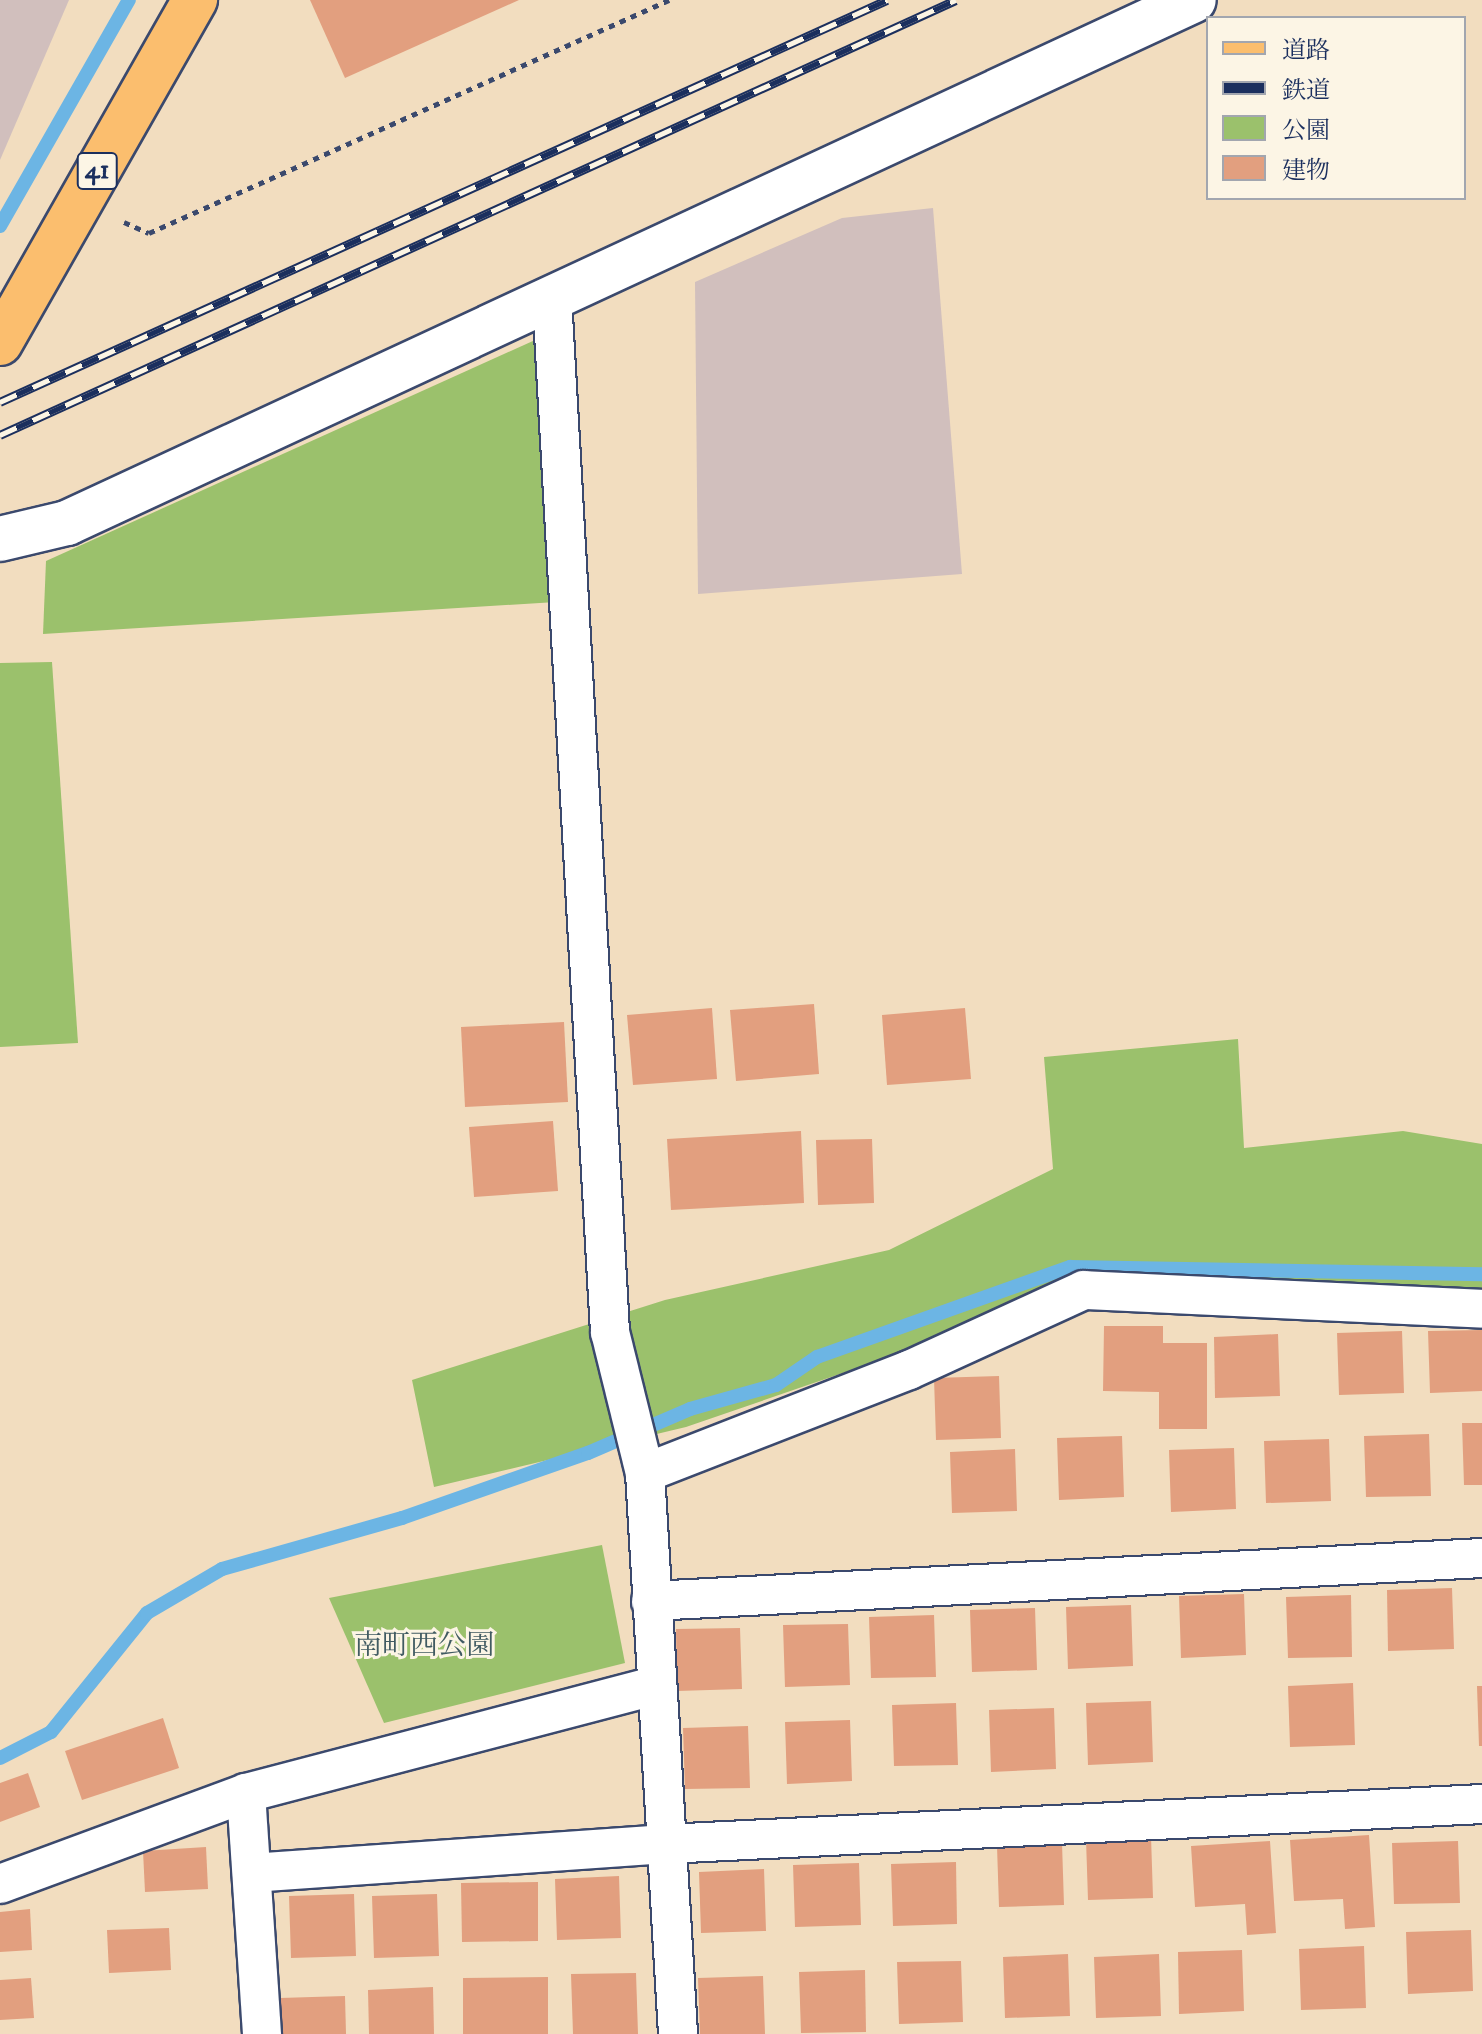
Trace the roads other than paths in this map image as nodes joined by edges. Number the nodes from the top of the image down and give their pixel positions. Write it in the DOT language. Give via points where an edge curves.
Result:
graph roads {
  1 [pos="195,0"];
  2 [pos="1194,0"];
  3 [pos="552,298"];
  4 [pos="10,308"];
  5 [pos="0,343"];
  6 [pos="0,539"];
  7 [pos="1482,1309"];
  8 [pos="645,1473"];
  9 [pos="1482,1558"];
  10 [pos="651,1601"];
  11 [pos="653,1686"];
  12 [pos="246,1793"];
  13 [pos="1482,1804"];
  14 [pos="665,1844"];
  15 [pos="252,1873"];
  16 [pos="0,1884"];
  17 [pos="262,2034"];
  18 [pos="678,2034"];
  1 -- 4 [label="main road, 41" via="80,201"];
  2 -- 3 [label="street"];
  3 -- 6 [label="street" via="67,523"];
  3 -- 8 [label="street" via="610,1332"];
  4 -- 5 [label="main road, 41"];
  7 -- 8 [label="street" via="1084,1290 909,1370"];
  8 -- 10 [label="street"];
  9 -- 10 [label="street"];
  10 -- 11 [label="street"];
  11 -- 12 [label="street"];
  11 -- 14 [label="street"];
  12 -- 15 [label="street"];
  12 -- 16 [label="street"];
  13 -- 14 [label="street"];
  14 -- 15 [label="street"];
  14 -- 18 [label="street"];
  15 -- 17 [label="street"];
}
